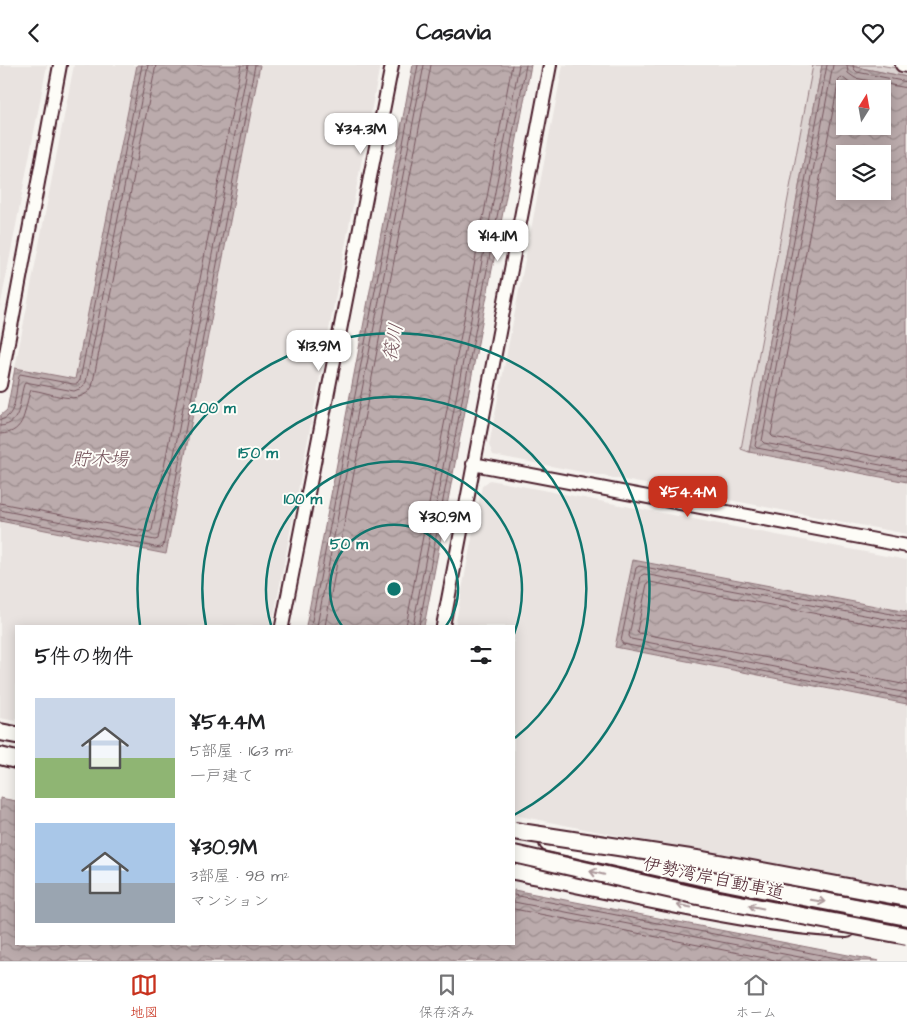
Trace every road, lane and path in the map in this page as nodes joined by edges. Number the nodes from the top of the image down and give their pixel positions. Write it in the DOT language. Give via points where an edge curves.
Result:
graph roads {
  1 [pos="60,65"];
  2 [pos="392,65"];
  3 [pos="550,65"];
  4 [pos="902,65"];
  5 [pos="907,66"];
  6 [pos="0,385"];
  7 [pos="473,464"];
  8 [pos="907,546"];
  9 [pos="282,625"];
  10 [pos="443,625"];
  11 [pos="0,732"];
  12 [pos="15,735"];
  13 [pos="0,750"];
  14 [pos="15,753"];
  15 [pos="0,756"];
  16 [pos="15,760"];
  17 [pos="515,831"];
  18 [pos="515,835"];
  19 [pos="515,854"];
  20 [pos="515,871"];
  21 [pos="907,898"];
  22 [pos="907,917"];
  23 [pos="907,932"];
  24 [pos="907,936"];
  1 -- 6 [label="street"];
  2 -- 9 [label="street"];
  3 -- 7 [label="street"];
  4 -- 5 [label="street"];
  7 -- 8 [label="street"];
  7 -- 10 [label="street"];
  11 -- 12 [label="highway"];
  13 -- 14 [label="highway"];
  15 -- 16 [label="highway"];
  17 -- 21 [label="highway, bridge" via="703,860"];
  18 -- 22 [label="highway, 伊勢湾岸自動車道, one-way" via="715,880"];
  24 -- 19 [label="highway, 伊勢湾岸自動車道, one-way, bridge" via="698,896"];
  23 -- 20 [label="highway, one-way" via="819,928 756,920"];
}
